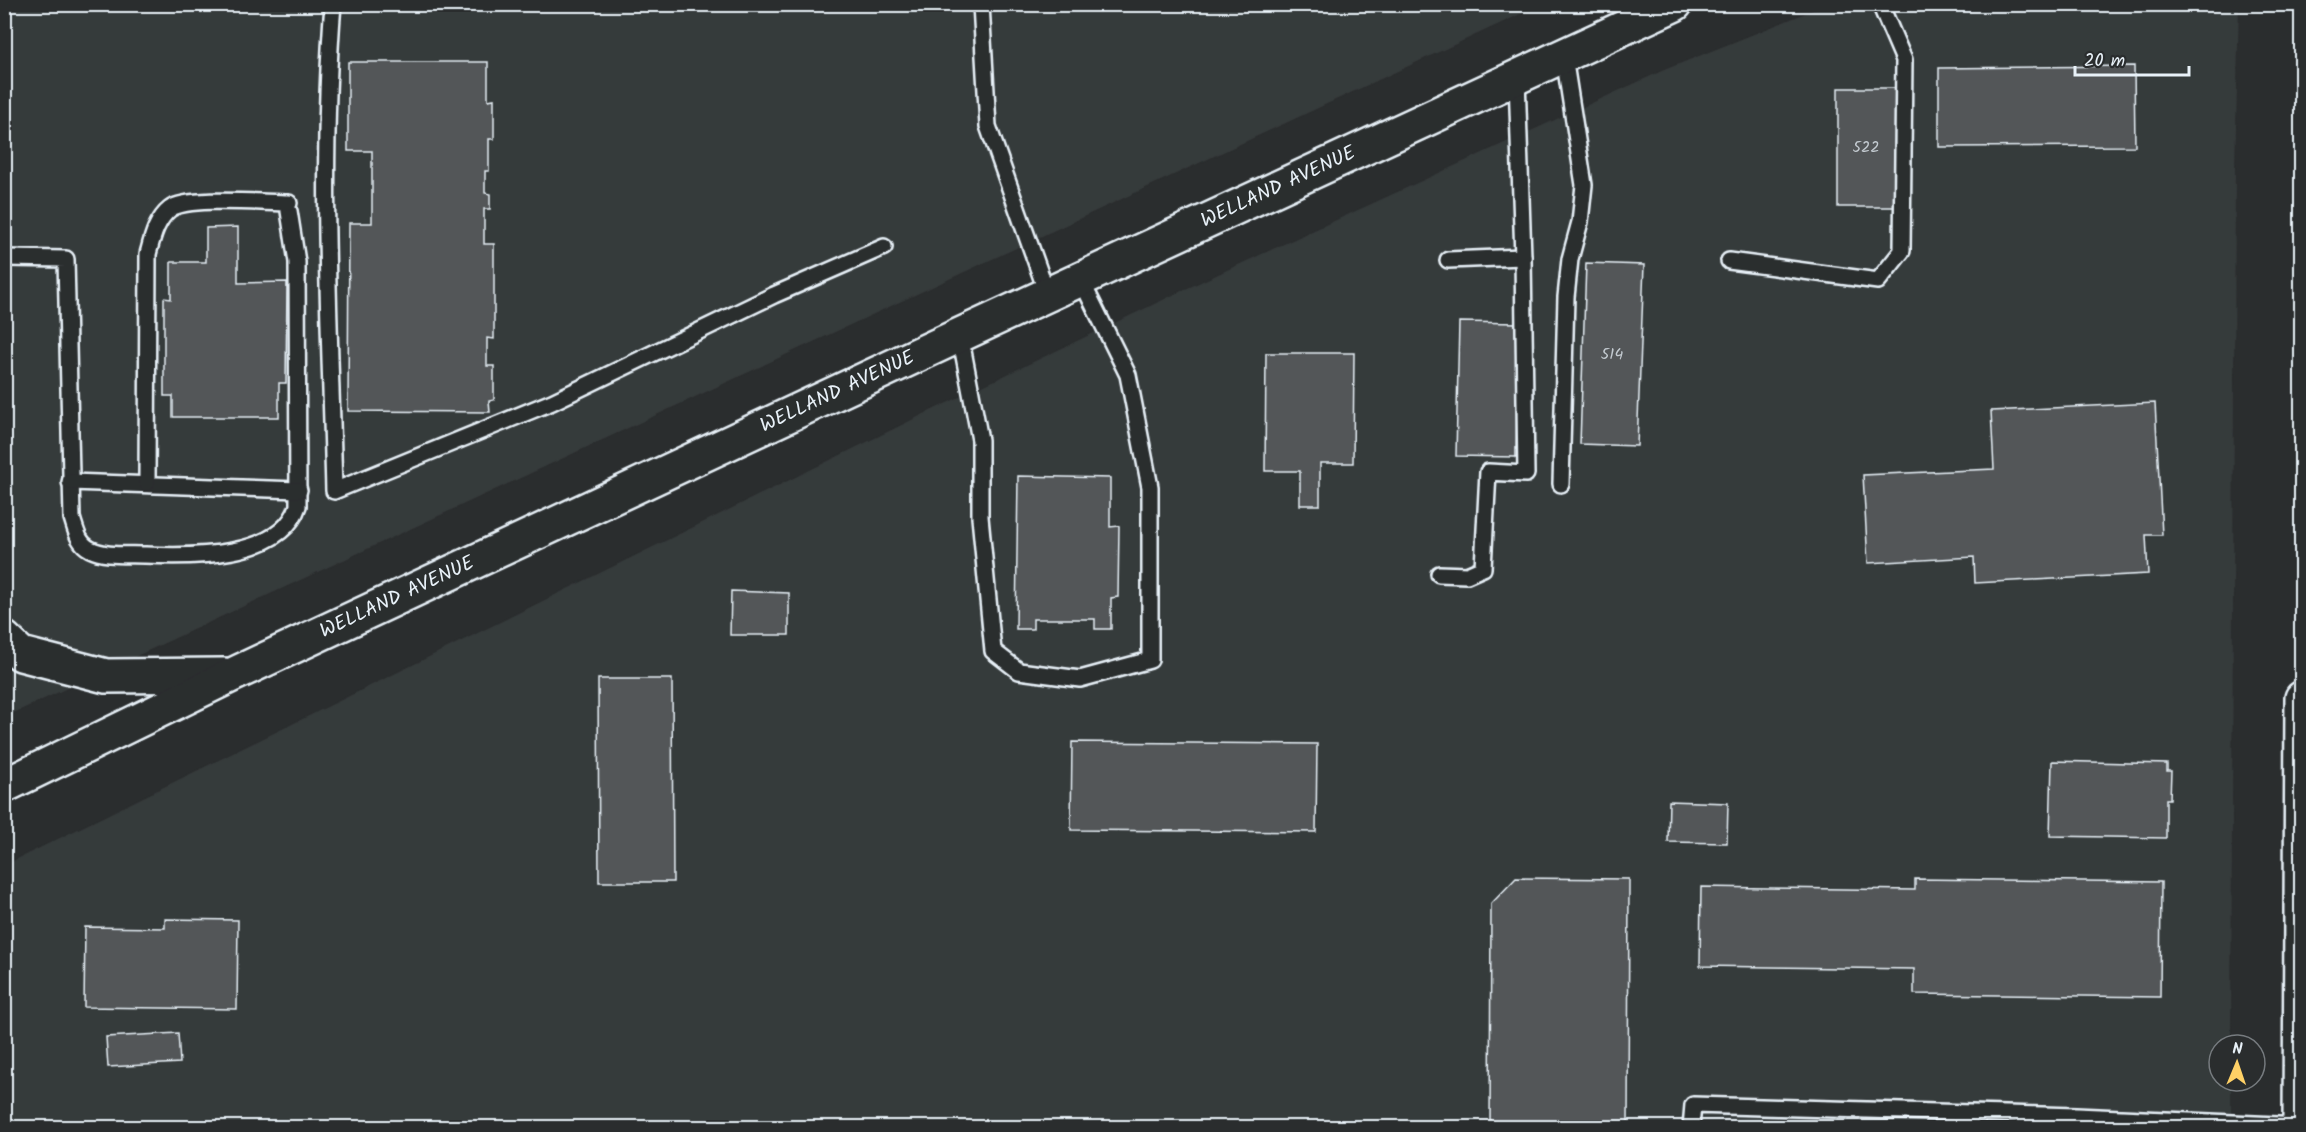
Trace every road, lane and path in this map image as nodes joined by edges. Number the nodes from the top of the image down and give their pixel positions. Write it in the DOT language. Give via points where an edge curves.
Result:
graph roads {
  1 [pos="333,4"];
  2 [pos="981,4"];
  3 [pos="1675,4"];
  4 [pos="1880,4"];
  5 [pos="1564,57"];
  6 [pos="1517,78"];
  7 [pos="885,247"];
  8 [pos="1523,257"];
  9 [pos="4,258"];
  10 [pos="1448,260"];
  11 [pos="1729,261"];
  12 [pos="1081,280"];
  13 [pos="1048,296"];
  14 [pos="960,334"];
  15 [pos="70,482"];
  16 [pos="147,483"];
  17 [pos="1561,484"];
  18 [pos="299,490"];
  19 [pos="1439,574"];
  20 [pos="4,638"];
  21 [pos="232,675"];
  22 [pos="2301,698"];
  23 [pos="4,786"];
  24 [pos="2194,1124"];
  25 [pos="2300,1127"];
  26 [pos="1691,1128"];
  1 -- 7 [label="lane" via="327,75 327,189 334,491 552,402 774,295"];
  2 -- 13 [label="lane" via="988,126"];
  3 -- 5 [label="main road, WELLAND AVENUE"];
  4 -- 11 [label="lane" via="1904,60 1902,250 1878,281"];
  5 -- 6 [label="main road, WELLAND AVENUE"];
  5 -- 17 [label="lane" via="1584,185 1566,297"];
  6 -- 8 [label="lane"];
  6 -- 12 [label="main road, WELLAND AVENUE"];
  8 -- 10 [label="lane"];
  8 -- 19 [label="lane" via="1526,474 1488,472 1483,567 1467,574"];
  9 -- 15 [label="lane" via="66,259"];
  12 -- 13 [label="main road, WELLAND AVENUE"];
  12 -- 14 [label="lane" via="1128,375 1150,487 1150,660 1080,679 1019,671 993,651 980,517 980,440"];
  13 -- 14 [label="main road, WELLAND AVENUE"];
  14 -- 21 [label="main road, WELLAND AVENUE"];
  15 -- 16 [label="lane"];
  15 -- 18 [label="lane" via="72,518 79,539 90,549 132,555 223,554 266,539 284,529 295,514"];
  16 -- 18 [label="lane"];
  16 -- 18 [label="lane" via="148,254 155,229 170,209 190,202 289,207 297,262"];
  20 -- 21 [label="main road" via="21,654 106,676"];
  21 -- 23 [label="main road, WELLAND AVENUE"];
  22 -- 25 [label="main road"];
  24 -- 25 [label="lane"];
  24 -- 26 [label="lane" via="1693,1105"];
}
